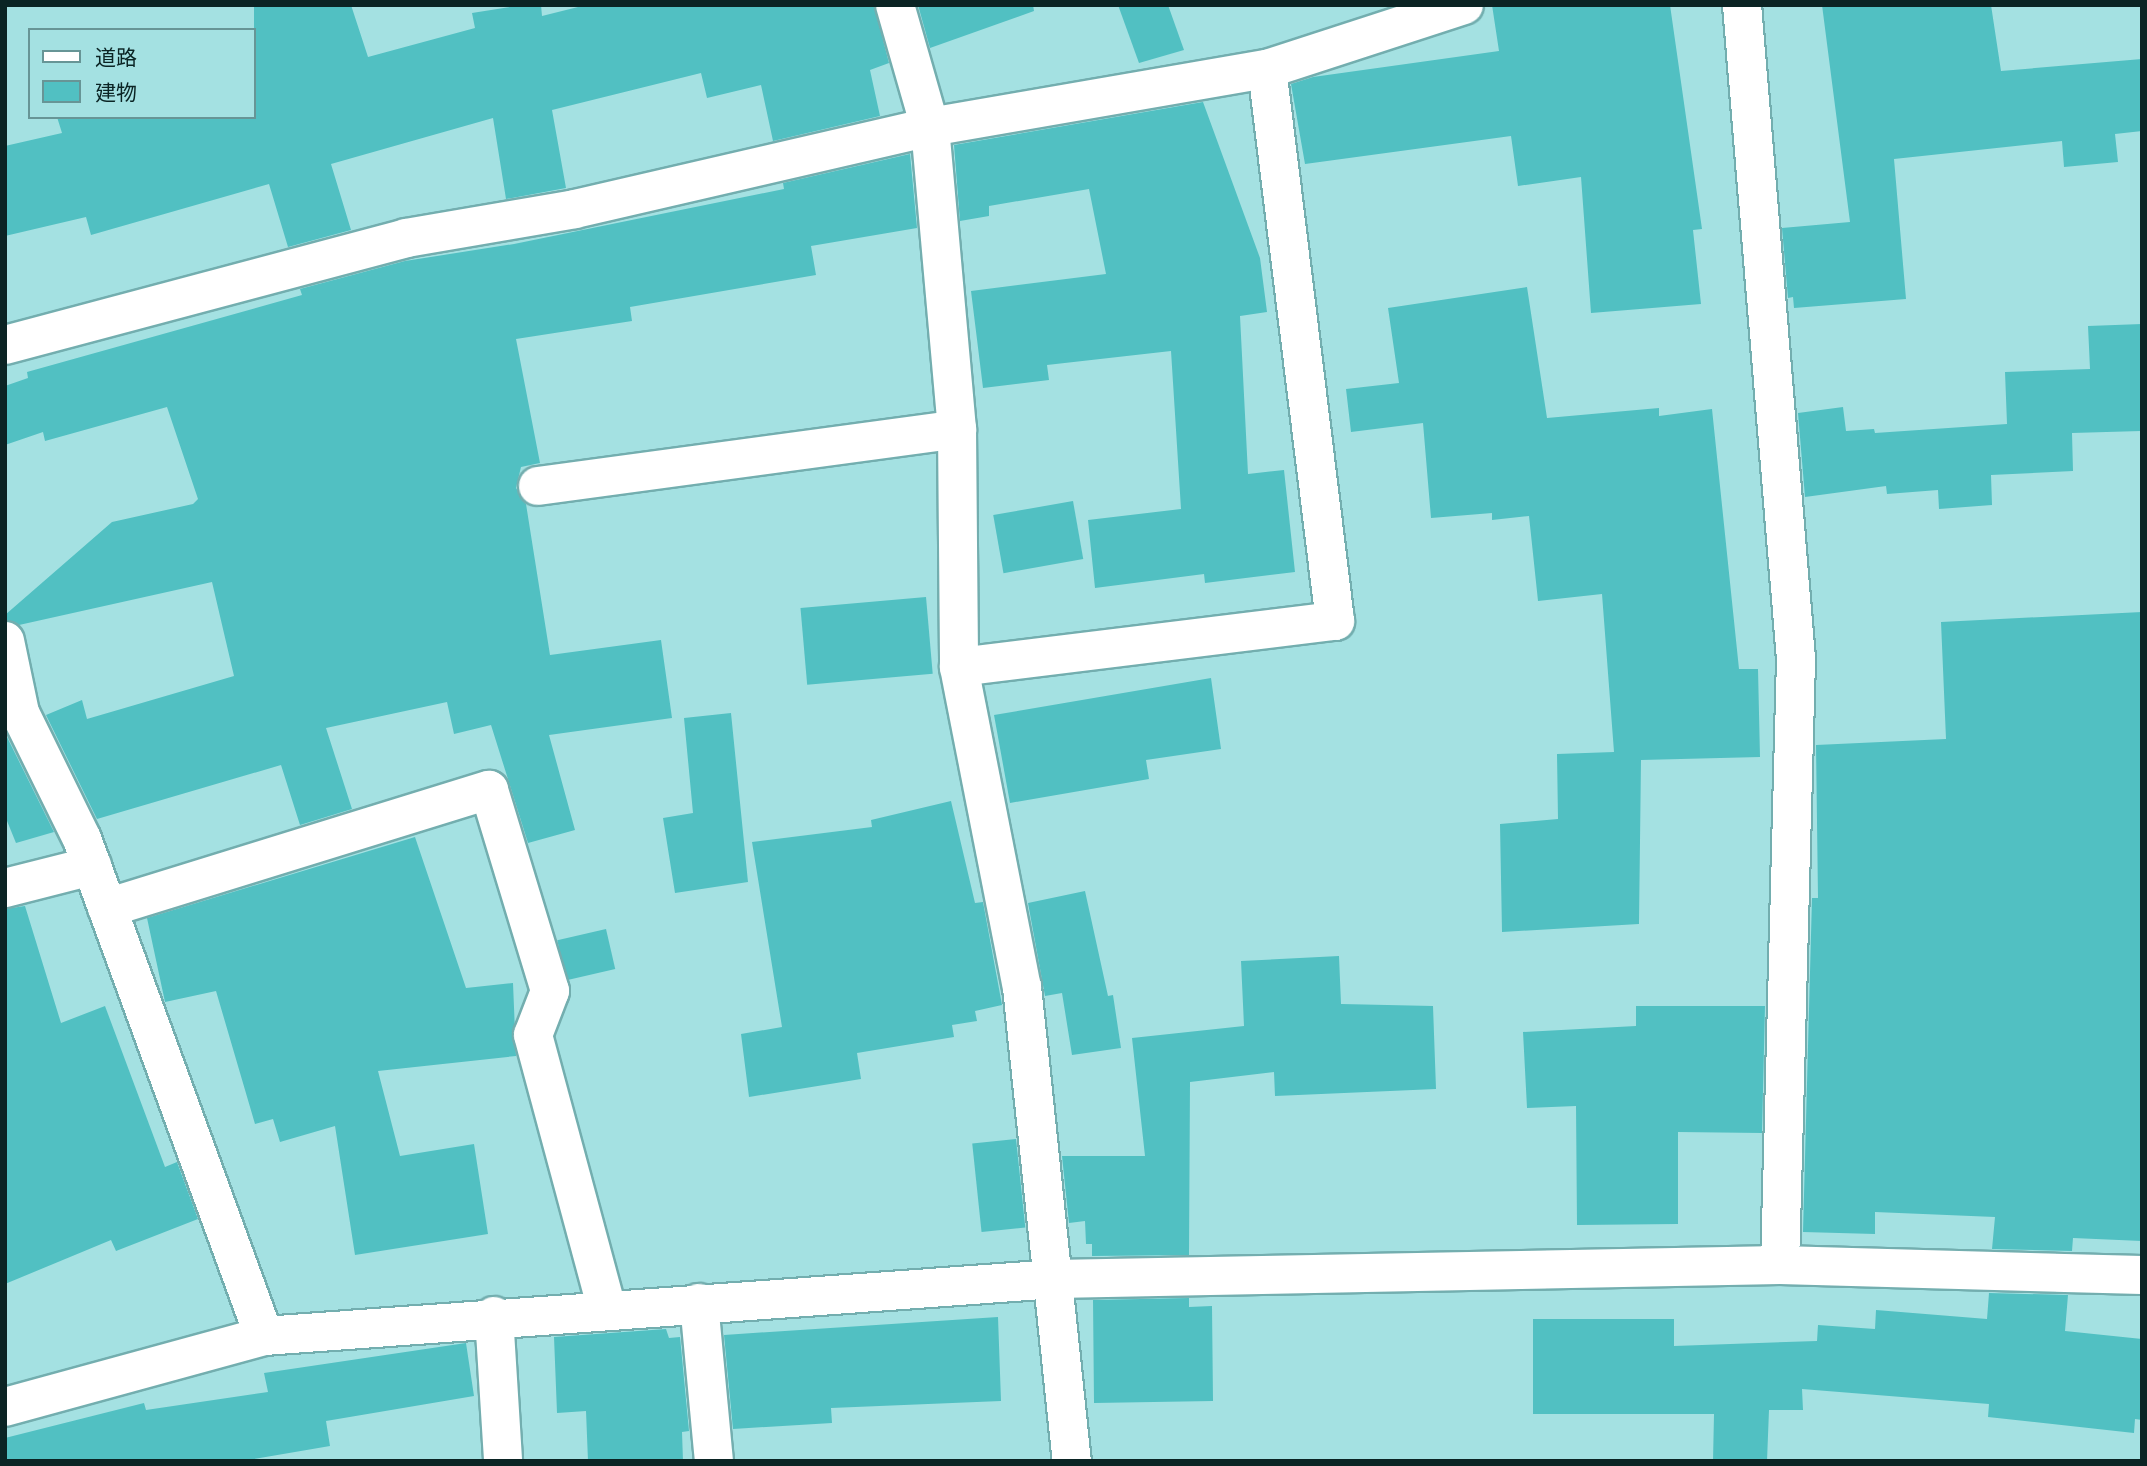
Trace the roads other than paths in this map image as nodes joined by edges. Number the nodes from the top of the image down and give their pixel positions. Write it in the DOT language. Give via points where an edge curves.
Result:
graph roads {
  1 [pos="895,5"];
  2 [pos="1464,5"];
  3 [pos="1742,5"];
  4 [pos="1267,69"];
  5 [pos="930,127"];
  6 [pos="5,345"];
  7 [pos="957,429"];
  8 [pos="538,486"];
  9 [pos="5,641"];
  10 [pos="959,667"];
  11 [pos="92,866"];
  12 [pos="5,888"];
  13 [pos="107,908"];
  14 [pos="1780,1265"];
  15 [pos="2142,1275"];
  16 [pos="1055,1279"];
  17 [pos="699,1303"];
  18 [pos="607,1309"];
  19 [pos="494,1316"];
  20 [pos="264,1336"];
  21 [pos="5,1407"];
  22 [pos="503,1461"];
  23 [pos="714,1461"];
  24 [pos="1072,1461"];
  1 -- 5 [label="street"];
  2 -- 4 [label="street"];
  3 -- 14 [label="street" via="1796,659"];
  4 -- 5 [label="street"];
  4 -- 10 [label="street" via="1335,621"];
  5 -- 6 [label="street" via="575,209 406,238"];
  5 -- 7 [label="street"];
  7 -- 8 [label="street"];
  7 -- 10 [label="street"];
  9 -- 11 [label="street" via="20,713"];
  10 -- 16 [label="street" via="1022,987"];
  11 -- 12 [label="street"];
  11 -- 13 [label="street"];
  13 -- 18 [label="street" via="489,790 550,991 533,1035"];
  13 -- 20 [label="street"];
  14 -- 15 [label="street"];
  14 -- 16 [label="street"];
  16 -- 17 [label="street"];
  16 -- 24 [label="street"];
  17 -- 18 [label="street"];
  17 -- 23 [label="street"];
  18 -- 19 [label="street"];
  19 -- 20 [label="street"];
  19 -- 22 [label="street"];
  20 -- 21 [label="street"];
}
